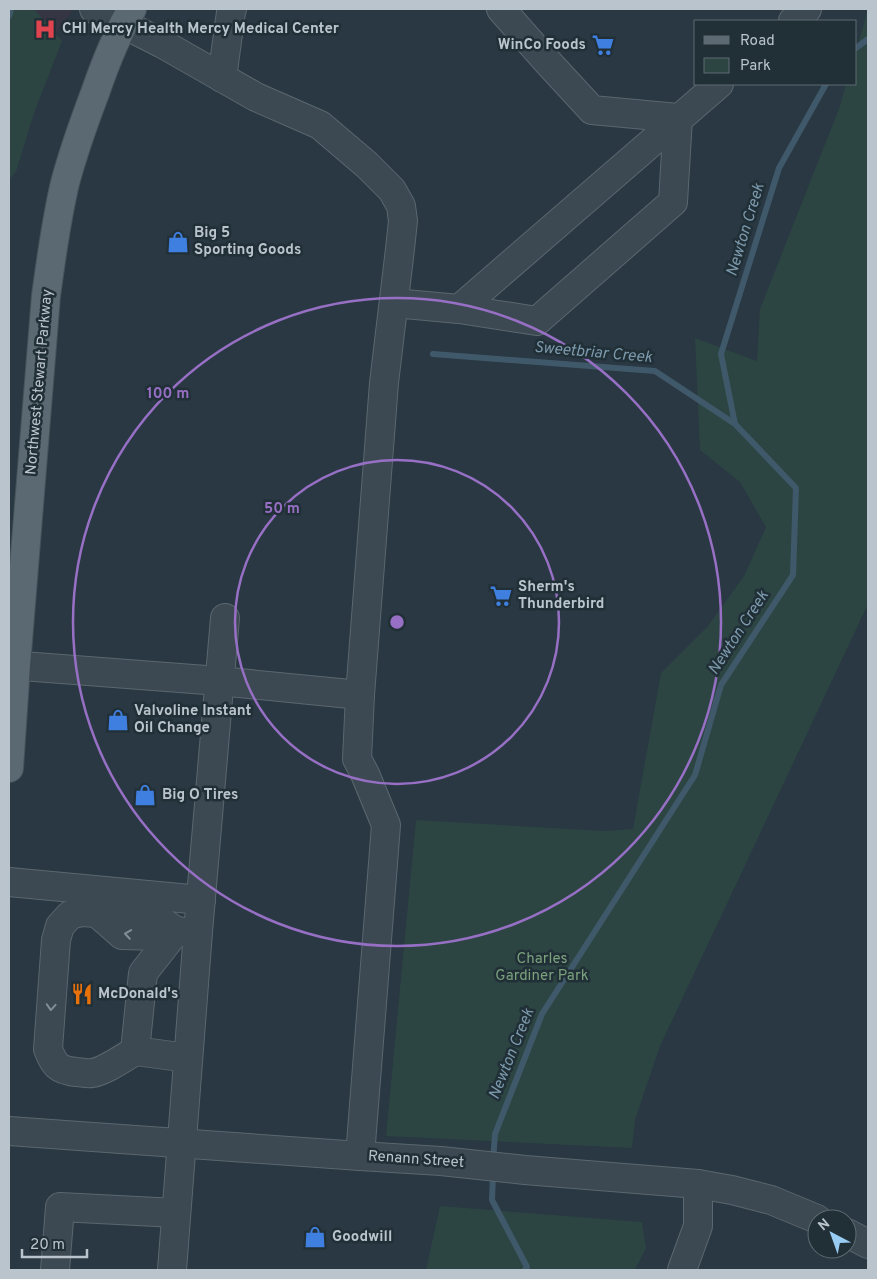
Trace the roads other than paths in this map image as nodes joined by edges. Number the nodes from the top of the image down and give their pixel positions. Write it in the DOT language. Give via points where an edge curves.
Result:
graph roads {
  1 [pos="94,9"];
  2 [pos="232,9"];
  3 [pos="501,9"];
  4 [pos="808,9"];
  5 [pos="127,16"];
  6 [pos="794,20"];
  7 [pos="222,78"];
  8 [pos="718,85"];
  9 [pos="678,118"];
  10 [pos="394,303"];
  11 [pos="459,309"];
  12 [pos="225,618"];
  13 [pos="12,665"];
  14 [pos="219,681"];
  15 [pos="360,694"];
  16 [pos="9,768"];
  17 [pos="9,882"];
  18 [pos="201,900"];
  19 [pos="187,932"];
  20 [pos="135,1051"];
  21 [pos="188,1058"];
  22 [pos="9,1131"];
  23 [pos="181,1144"];
  24 [pos="360,1156"];
  25 [pos="698,1184"];
  26 [pos="176,1213"];
  27 [pos="807,1215"];
  28 [pos="58,1270"];
  29 [pos="172,1270"];
  30 [pos="682,1270"];
  1 -- 5 [label="street"];
  2 -- 7 [label="street"];
  3 -- 9 [label="street" via="592,110"];
  4 -- 6 [label="street"];
  5 -- 7 [label="street" via="163,44"];
  5 -- 13 [label="main road, Northwest Stewart Parkway" via="80,132 57,222 46,296"];
  7 -- 10 [label="street" via="320,125 392,190 401,206 403,221"];
  8 -- 9 [label="street"];
  9 -- 11 [label="street"];
  9 -- 11 [label="street" via="673,202 537,321"];
  10 -- 11 [label="street"];
  10 -- 15 [label="street" via="384,383"];
  12 -- 14 [label="street"];
  13 -- 14 [label="street"];
  13 -- 16 [label="main road, Northwest Stewart Parkway"];
  14 -- 15 [label="street"];
  14 -- 18 [label="street"];
  15 -- 24 [label="street" via="357,759 386,825"];
  17 -- 18 [label="street"];
  18 -- 19 [label="street"];
  19 -- 20 [label="street" via="143,973"];
  19 -- 20 [label="street, one-way" via="159,936 122,935 97,913 82,912 70,915 60,926 56,940 48,1049 52,1061 67,1071 93,1073"];
  19 -- 21 [label="street"];
  20 -- 21 [label="street"];
  21 -- 23 [label="street"];
  22 -- 23 [label="street, Renann Street"];
  23 -- 24 [label="street, Renann Street"];
  23 -- 26 [label="street"];
  24 -- 25 [label="street, Renann Street"];
  25 -- 27 [label="street, Renann Street" via="771,1200"];
  25 -- 30 [label="street" via="698,1226"];
  26 -- 28 [label="street" via="60,1207"];
  26 -- 29 [label="street"];
}
